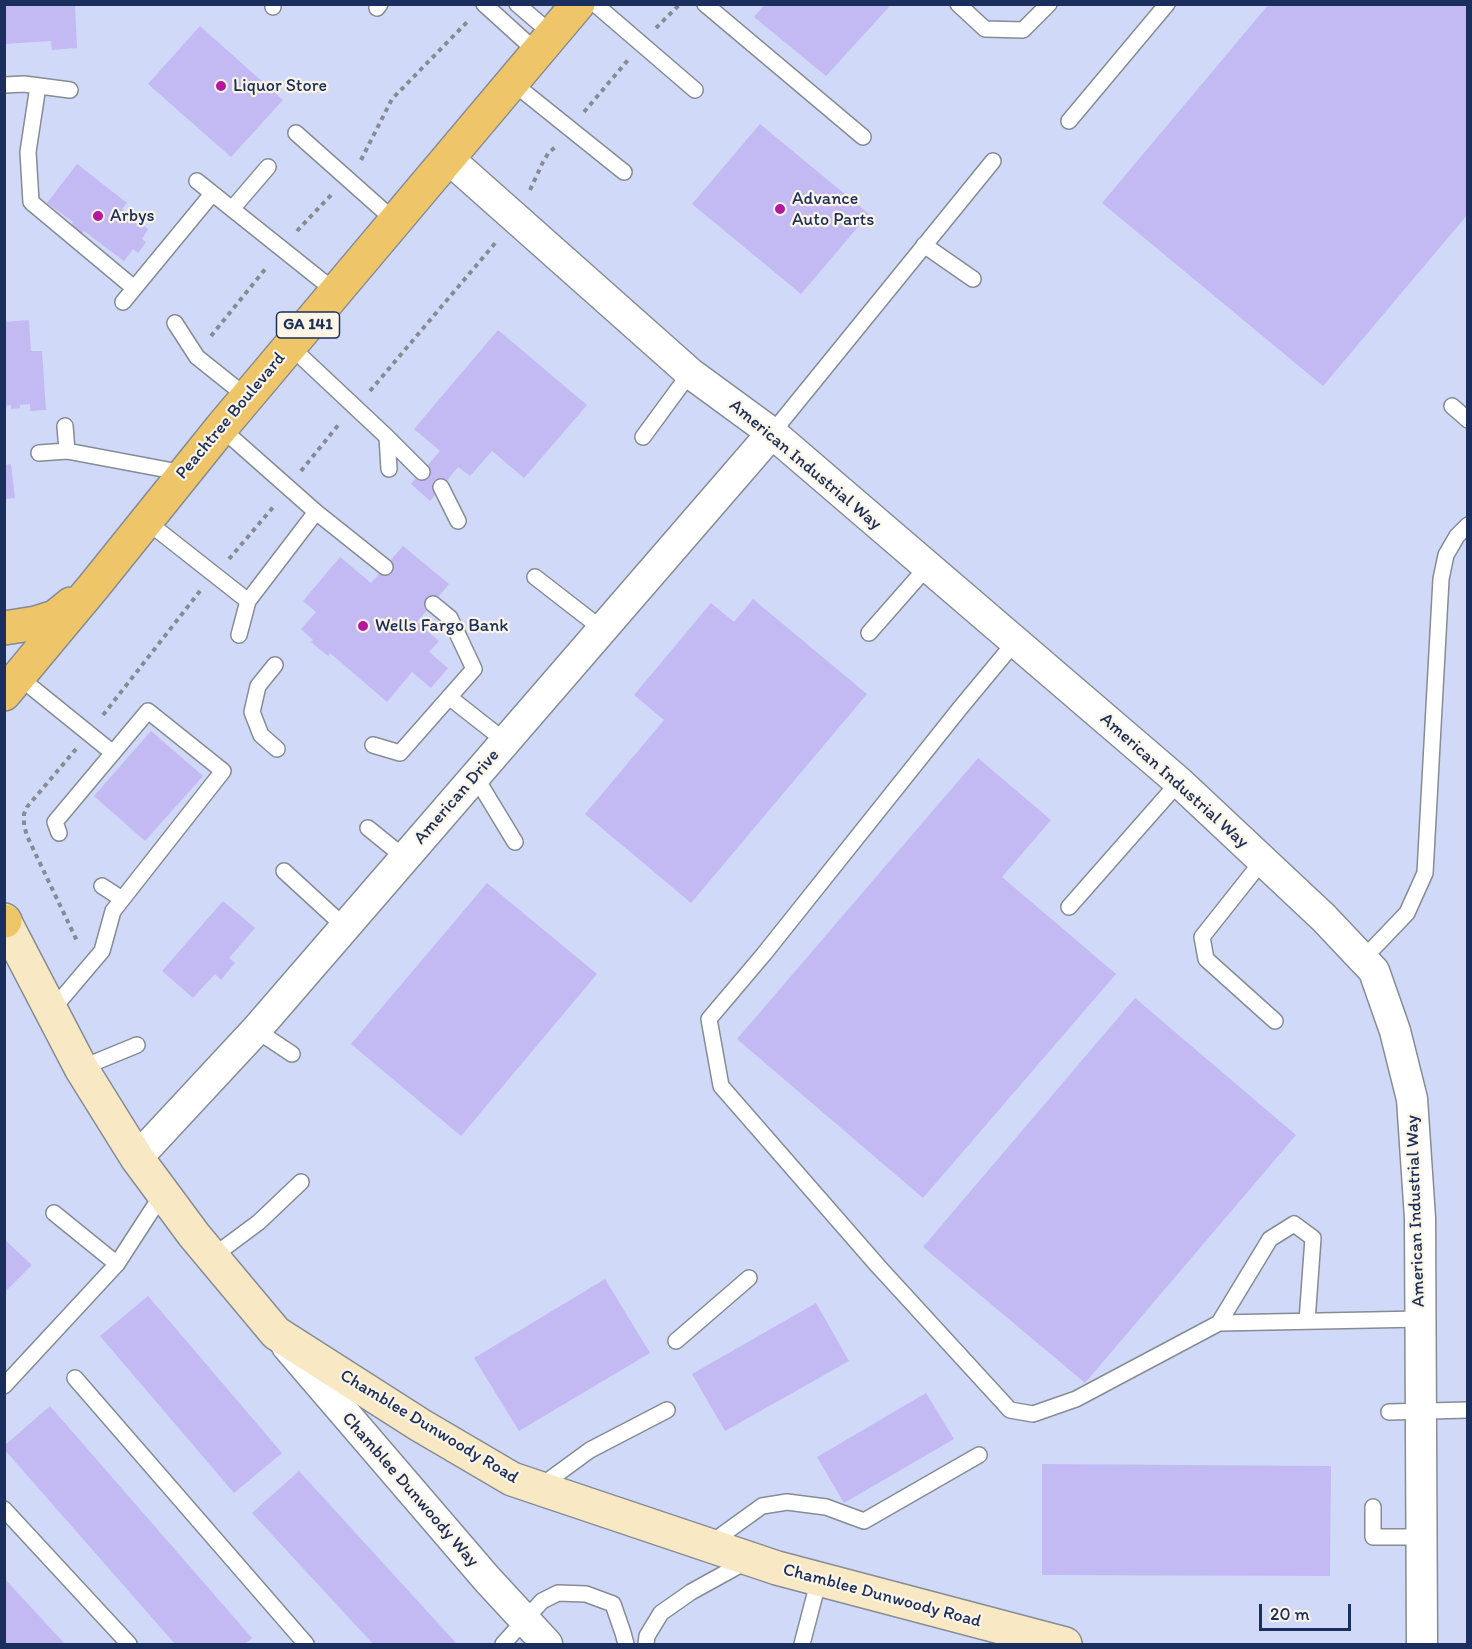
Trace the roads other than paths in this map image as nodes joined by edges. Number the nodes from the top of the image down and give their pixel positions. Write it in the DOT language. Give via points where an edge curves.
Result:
graph roads {
  1 [pos="517,4"];
  2 [pos="578,4"];
  3 [pos="596,4"];
  4 [pos="705,4"];
  5 [pos="958,4"];
  6 [pos="1049,4"];
  7 [pos="1167,4"];
  8 [pos="480,9"];
  9 [pos="546,44"];
  10 [pos="513,83"];
  11 [pos="4,85"];
  12 [pos="38,86"];
  13 [pos="70,90"];
  14 [pos="695,90"];
  15 [pos="1068,121"];
  16 [pos="296,133"];
  17 [pos="863,137"];
  18 [pos="449,159"];
  19 [pos="993,161"];
  20 [pos="268,167"];
  21 [pos="624,172"];
  22 [pos="197,181"];
  23 [pos="212,194"];
  24 [pos="232,209"];
  25 [pos="395,221"];
  26 [pos="924,245"];
  27 [pos="973,279"];
  28 [pos="134,288"];
  29 [pos="336,292"];
  30 [pos="123,302"];
  31 [pos="175,323"];
  32 [pos="290,346"];
  33 [pos="690,373"];
  34 [pos="247,397"];
  35 [pos="1452,406"];
  36 [pos="1467,420"];
  37 [pos="65,426"];
  38 [pos="221,428"];
  39 [pos="772,433"];
  40 [pos="387,437"];
  41 [pos="643,437"];
  42 [pos="67,451"];
  43 [pos="39,453"];
  44 [pos="389,469"];
  45 [pos="422,472"];
  46 [pos="184,473"];
  47 [pos="441,487"];
  48 [pos="315,512"];
  49 [pos="146,520"];
  50 [pos="458,521"];
  51 [pos="1467,525"];
  52 [pos="385,567"];
  53 [pos="927,567"];
  54 [pos="535,577"];
  55 [pos="94,586"];
  56 [pos="248,601"];
  57 [pos="433,604"];
  58 [pos="4,628"];
  59 [pos="602,629"];
  60 [pos="869,633"];
  61 [pos="239,635"];
  62 [pos="1015,642"];
  63 [pos="275,665"];
  64 [pos="11,686"];
  65 [pos="449,697"];
  66 [pos="505,741"];
  67 [pos="373,745"];
  68 [pos="277,748"];
  69 [pos="113,753"];
  70 [pos="475,776"];
  71 [pos="1179,782"];
  72 [pos="368,828"];
  73 [pos="58,833"];
  74 [pos="515,842"];
  75 [pos="405,858"];
  76 [pos="1263,860"];
  77 [pos="284,871"];
  78 [pos="102,886"];
  79 [pos="122,899"];
  80 [pos="1069,907"];
  81 [pos="5,921"];
  82 [pos="345,927"];
  83 [pos="1363,958"];
  84 [pos="52,1010"];
  85 [pos="1275,1021"];
  86 [pos="256,1030"];
  87 [pos="137,1045"];
  88 [pos="292,1054"];
  89 [pos="81,1068"];
  90 [pos="137,1158"];
  91 [pos="301,1182"];
  92 [pos="163,1193"];
  93 [pos="54,1213"];
  94 [pos="212,1257"];
  95 [pos="117,1264"];
  96 [pos="749,1278"];
  97 [pos="1420,1319"];
  98 [pos="1307,1321"];
  99 [pos="1218,1323"];
  100 [pos="276,1333"];
  101 [pos="676,1341"];
  102 [pos="75,1378"];
  103 [pos="4,1386"];
  104 [pos="667,1410"];
  105 [pos="1467,1410"];
  106 [pos="1421,1411"];
  107 [pos="1389,1412"];
  108 [pos="979,1455"];
  109 [pos="538,1488"];
  110 [pos="1373,1507"];
  111 [pos="4,1509"];
  112 [pos="1422,1537"];
  113 [pos="708,1545"];
  114 [pos="751,1559"];
  115 [pos="819,1579"];
  116 [pos="525,1621"];
  117 [pos="129,1644"];
  118 [pos="305,1644"];
  119 [pos="503,1644"];
  120 [pos="547,1644"];
  121 [pos="626,1644"];
  122 [pos="646,1644"];
  123 [pos="802,1644"];
  124 [pos="1065,1644"];
  125 [pos="1422,1644"];
  1 -- 9 [label="lane"];
  2 -- 9 [label="highway, Peachtree Boulevard / GA 141"];
  3 -- 14 [label="lane"];
  4 -- 17 [label="lane"];
  5 -- 6 [label="lane" via="985,28 1023,30"];
  7 -- 15 [label="lane"];
  8 -- 9 [label="lane"];
  9 -- 10 [label="highway, Peachtree Boulevard / GA 141"];
  10 -- 18 [label="highway, Peachtree Boulevard / GA 141"];
  10 -- 21 [label="lane"];
  11 -- 12 [label="lane"];
  12 -- 13 [label="lane"];
  12 -- 28 [label="lane" via="28,152 31,202"];
  16 -- 25 [label="lane"];
  18 -- 25 [label="highway, Peachtree Boulevard / GA 141"];
  18 -- 33 [label="street, American Industrial Way"];
  19 -- 26 [label="lane"];
  20 -- 24 [label="lane"];
  22 -- 23 [label="lane"];
  23 -- 24 [label="lane"];
  23 -- 28 [label="lane"];
  24 -- 29 [label="lane"];
  25 -- 29 [label="highway, Peachtree Boulevard / GA 141"];
  26 -- 27 [label="lane"];
  26 -- 39 [label="lane"];
  28 -- 30 [label="lane"];
  29 -- 32 [label="highway, Peachtree Boulevard / GA 141"];
  31 -- 34 [label="lane" via="198,357"];
  32 -- 34 [label="highway, Peachtree Boulevard / GA 141"];
  32 -- 40 [label="lane"];
  33 -- 39 [label="street, American Industrial Way"];
  33 -- 41 [label="lane"];
  34 -- 38 [label="highway, Peachtree Boulevard / GA 141"];
  35 -- 36 [label="lane"];
  37 -- 42 [label="lane"];
  38 -- 46 [label="highway, Peachtree Boulevard / GA 141"];
  38 -- 48 [label="lane"];
  39 -- 53 [label="street, American Industrial Way"];
  39 -- 59 [label="street, American Drive"];
  40 -- 44 [label="lane"];
  40 -- 45 [label="lane"];
  42 -- 43 [label="lane"];
  42 -- 46 [label="lane"];
  46 -- 49 [label="highway, Peachtree Boulevard / GA 141"];
  47 -- 50 [label="lane"];
  48 -- 52 [label="lane"];
  48 -- 56 [label="lane"];
  49 -- 55 [label="highway, Peachtree Boulevard / GA 141"];
  49 -- 56 [label="lane"];
  51 -- 83 [label="lane" via="1446,555 1441,579 1425,873 1407,913"];
  53 -- 60 [label="lane"];
  53 -- 62 [label="street, American Industrial Way"];
  54 -- 59 [label="lane"];
  55 -- 58 [label="highway" via="55,617"];
  55 -- 64 [label="highway, Peachtree Boulevard / GA 141"];
  56 -- 61 [label="lane"];
  57 -- 65 [label="lane" via="450,618 474,669"];
  59 -- 66 [label="street, American Drive"];
  62 -- 71 [label="street, American Industrial Way"];
  62 -- 99 [label="lane" via="709,1019 721,1086 1010,1410 1033,1414 1076,1399"];
  63 -- 68 [label="lane" via="258,686 252,712 261,735"];
  64 -- 69 [label="lane"];
  65 -- 66 [label="lane"];
  65 -- 67 [label="lane" via="400,753"];
  66 -- 70 [label="street, American Drive"];
  69 -- 73 [label="lane" via="55,822"];
  69 -- 79 [label="lane" via="148,711 223,771"];
  70 -- 74 [label="lane"];
  70 -- 75 [label="street, American Drive"];
  71 -- 76 [label="street, American Industrial Way"];
  71 -- 80 [label="lane"];
  72 -- 75 [label="lane"];
  75 -- 82 [label="street, American Drive"];
  76 -- 83 [label="street, American Industrial Way"];
  76 -- 85 [label="lane" via="1202,937 1206,959"];
  77 -- 82 [label="lane"];
  78 -- 79 [label="lane"];
  79 -- 84 [label="lane" via="113,910 102,951"];
  81 -- 84 [label="street, Chamblee Dunwoody Road"];
  82 -- 86 [label="street, American Drive"];
  83 -- 97 [label="street, American Industrial Way" via="1374,971 1382,991 1412,1099 1420,1218"];
  84 -- 89 [label="street, Chamblee Dunwoody Road"];
  86 -- 88 [label="lane"];
  86 -- 90 [label="street, American Drive"];
  87 -- 89 [label="lane"];
  89 -- 90 [label="street, Chamblee Dunwoody Road"];
  90 -- 92 [label="street, Chamblee Dunwoody Road"];
  91 -- 94 [label="lane" via="259,1222"];
  92 -- 94 [label="street, Chamblee Dunwoody Road"];
  92 -- 95 [label="lane"];
  93 -- 95 [label="lane"];
  94 -- 100 [label="street, Chamblee Dunwoody Road"];
  95 -- 103 [label="lane"];
  96 -- 101 [label="lane"];
  97 -- 98 [label="lane"];
  97 -- 106 [label="street, American Industrial Way"];
  98 -- 99 [label="lane"];
  98 -- 99 [label="lane" via="1313,1238 1294,1224 1270,1239"];
  100 -- 109 [label="street, Chamblee Dunwoody Road" via="420,1425 512,1479"];
  100 -- 116 [label="street, Chamblee Dunwoody Way"];
  102 -- 118 [label="lane"];
  104 -- 109 [label="lane" via="590,1450"];
  105 -- 106 [label="lane"];
  106 -- 107 [label="lane"];
  106 -- 112 [label="street, American Industrial Way"];
  108 -- 113 [label="lane" via="864,1521 826,1507 787,1502 762,1506"];
  109 -- 113 [label="street, Chamblee Dunwoody Road"];
  110 -- 112 [label="lane" via="1373,1536"];
  111 -- 117 [label="lane"];
  112 -- 125 [label="street, American Industrial Way"];
  113 -- 114 [label="street, Chamblee Dunwoody Road"];
  114 -- 115 [label="street, Chamblee Dunwoody Road"];
  114 -- 122 [label="lane" via="661,1613"];
  115 -- 123 [label="lane"];
  115 -- 124 [label="street, Chamblee Dunwoody Road"];
  116 -- 119 [label="lane"];
  116 -- 120 [label="street, Chamblee Dunwoody Way"];
  116 -- 121 [label="lane" via="542,1601 558,1593 586,1594 613,1605"];
}
